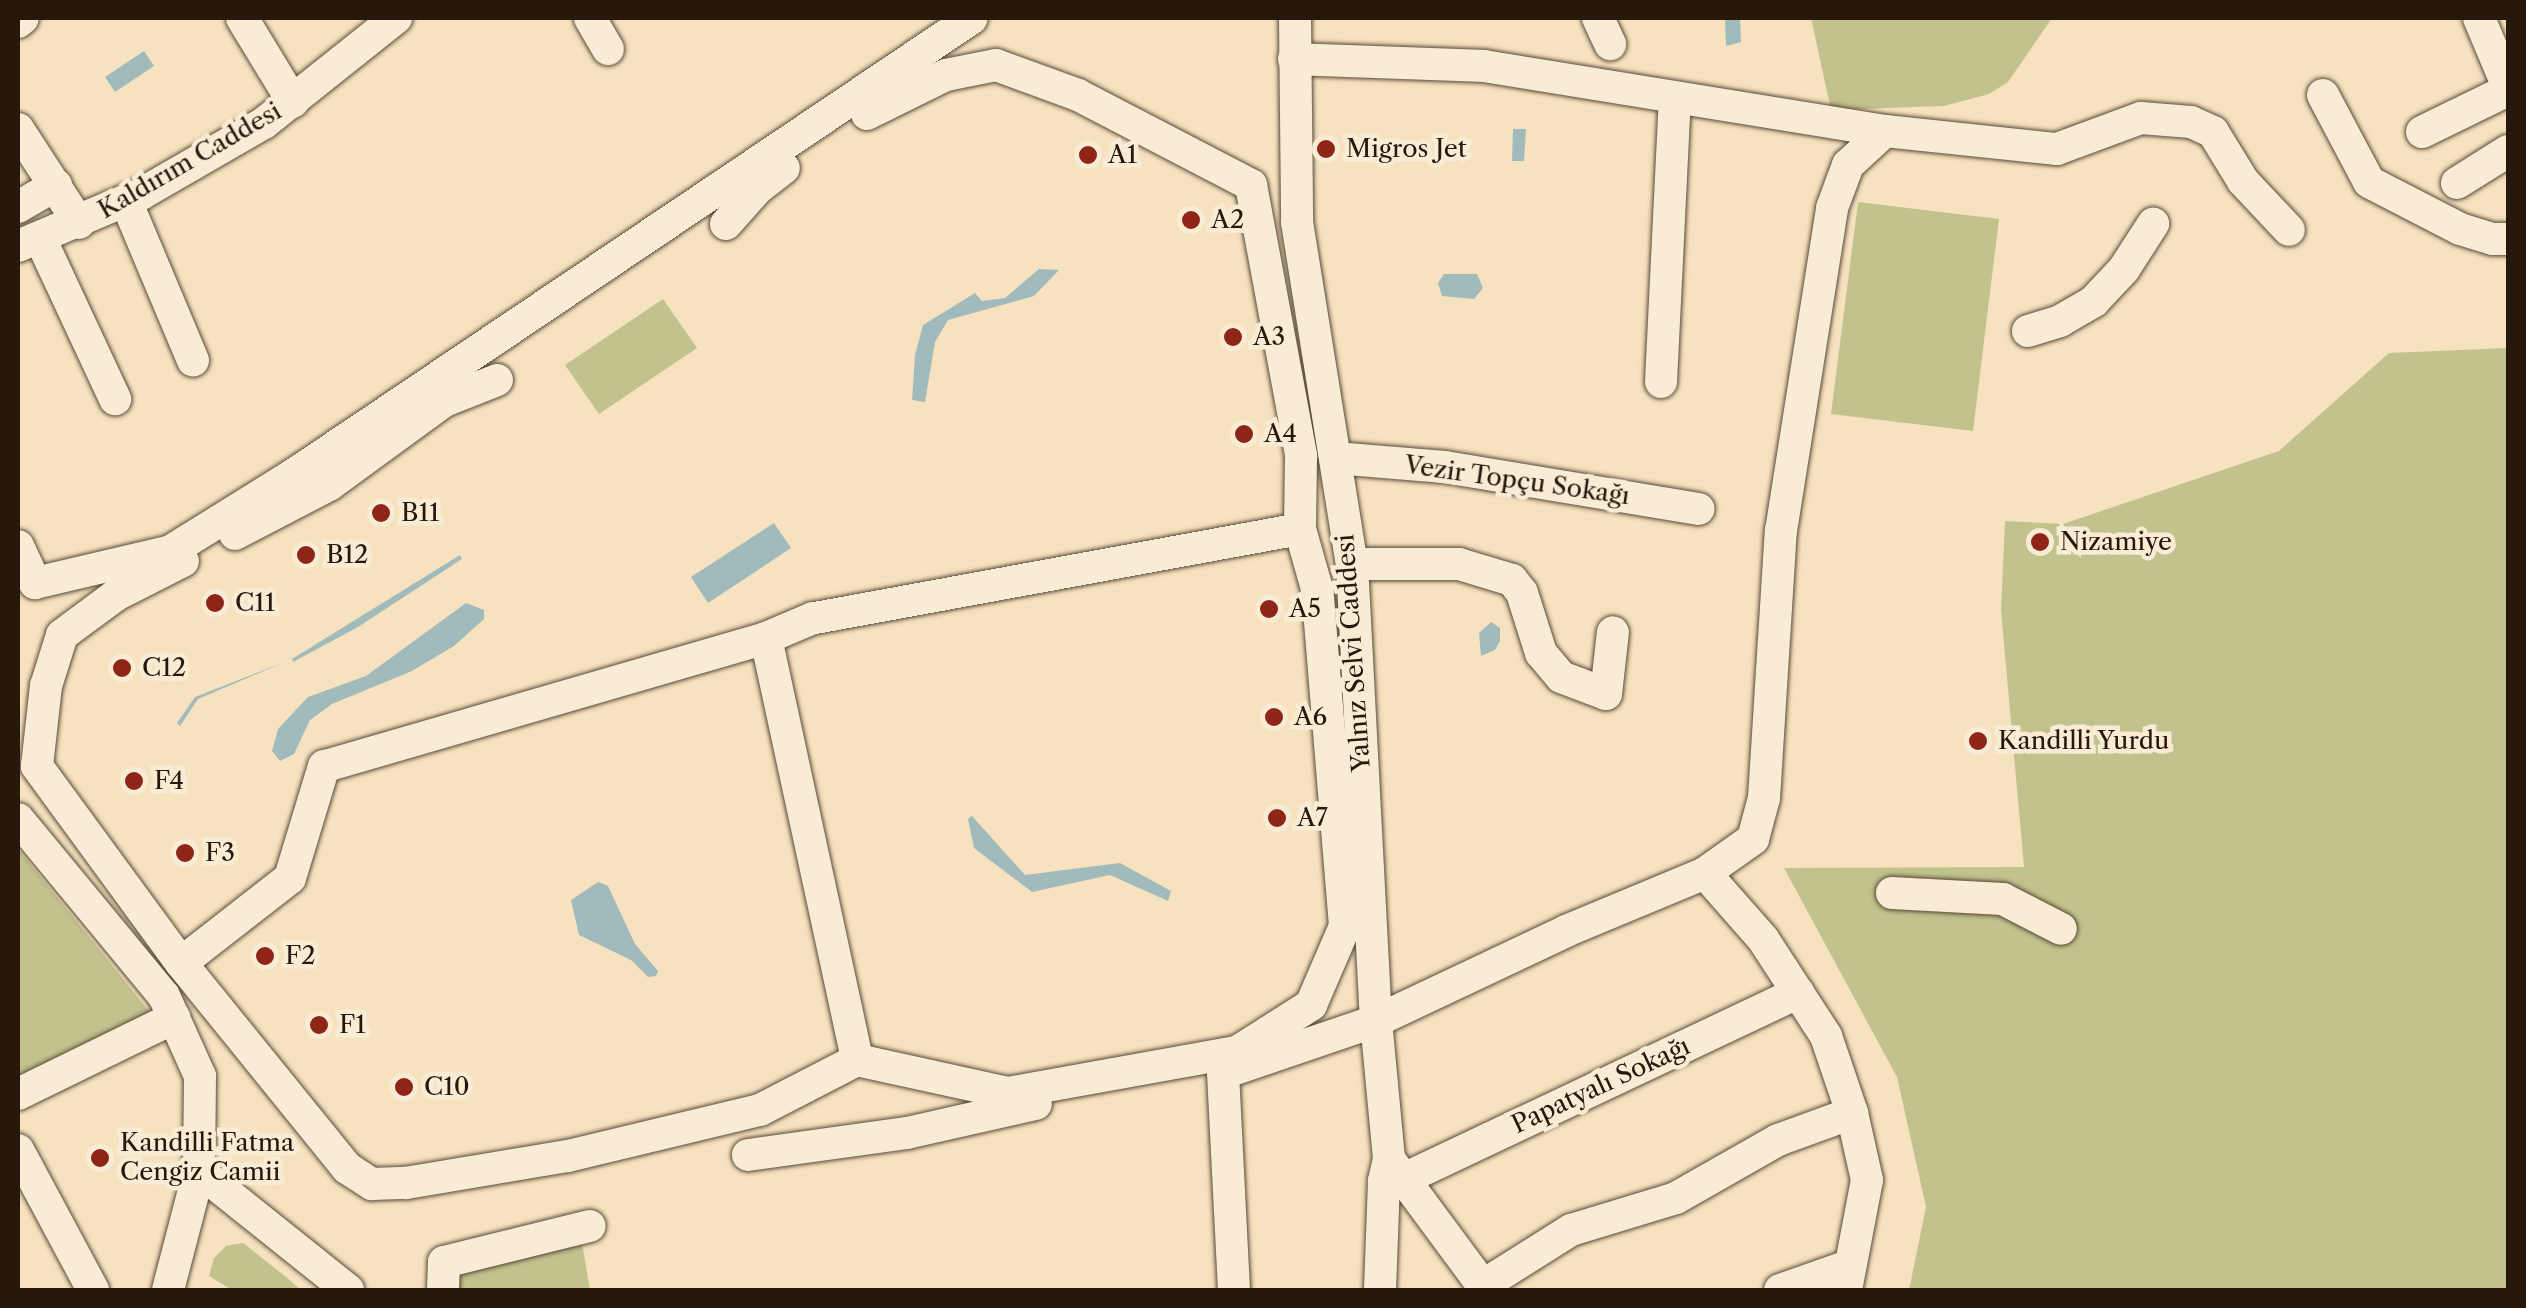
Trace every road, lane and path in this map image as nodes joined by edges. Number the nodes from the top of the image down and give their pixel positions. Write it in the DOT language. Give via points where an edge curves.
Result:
graph roads {
  1 [pos="242,18"];
  2 [pos="396,18"];
  3 [pos="590,18"];
  4 [pos="972,18"];
  5 [pos="1295,18"];
  6 [pos="2478,18"];
  7 [pos="608,50"];
  8 [pos="1294,59"];
  9 [pos="2508,89"];
  10 [pos="2323,95"];
  11 [pos="1675,98"];
  12 [pos="292,102"];
  13 [pos="18,129"];
  14 [pos="1885,131"];
  15 [pos="2422,132"];
  16 [pos="2508,151"];
  17 [pos="2457,183"];
  18 [pos="56,186"];
  19 [pos="126,201"];
  20 [pos="18,206"];
  21 [pos="79,223"];
  22 [pos="726,224"];
  23 [pos="2154,224"];
  24 [pos="2288,230"];
  25 [pos="2508,238"];
  26 [pos="29,242"];
  27 [pos="2028,332"];
  28 [pos="193,360"];
  29 [pos="497,380"];
  30 [pos="1662,382"];
  31 [pos="115,399"];
  32 [pos="1335,458"];
  33 [pos="1699,510"];
  34 [pos="1300,530"];
  35 [pos="18,546"];
  36 [pos="1352,564"];
  37 [pos="26,586"];
  38 [pos="1613,632"];
  39 [pos="766,638"];
  40 [pos="18,819"];
  41 [pos="1706,874"];
  42 [pos="1892,893"];
  43 [pos="2061,929"];
  44 [pos="181,963"];
  45 [pos="1798,993"];
  46 [pos="174,1018"];
  47 [pos="1376,1021"];
  48 [pos="858,1060"];
  49 [pos="1223,1073"];
  50 [pos="18,1094"];
  51 [pos="1852,1113"];
  52 [pos="18,1150"];
  53 [pos="748,1155"];
  54 [pos="1397,1169"];
  55 [pos="199,1171"];
  56 [pos="590,1226"];
  57 [pos="1847,1278"];
  58 [pos="1484,1288"];
  59 [pos="94,1290"];
  60 [pos="168,1290"];
  61 [pos="348,1290"];
  62 [pos="442,1290"];
  63 [pos="1234,1290"];
  64 [pos="1380,1290"];
  65 [pos="1780,1290"];
  1 -- 12 [label="street"];
  2 -- 12 [label="street, Kaldırım Caddesi"];
  3 -- 7 [label="street"];
  4 -- 37 [label="street" via="171,551"];
  5 -- 8 [label="street, Yalnız Selvi Caddesi"];
  6 -- 9 [label="street"];
  8 -- 11 [label="street" via="1484,66"];
  8 -- 32 [label="street, Yalnız Selvi Caddesi" via="1297,222"];
  9 -- 15 [label="street"];
  10 -- 25 [label="street" via="2369,182 2460,229"];
  11 -- 14 [label="street"];
  11 -- 30 [label="street"];
  12 -- 19 [label="street, Kaldırım Caddesi"];
  13 -- 18 [label="street"];
  14 -- 24 [label="street" via="2058,149 2141,118 2191,122 2213,132 2243,181"];
  14 -- 41 [label="street" via="1848,165 1832,208 1781,531 1764,798 1752,839"];
  16 -- 17 [label="street"];
  18 -- 20 [label="street"];
  18 -- 21 [label="street"];
  19 -- 21 [label="street, Kaldırım Caddesi"];
  19 -- 28 [label="street"];
  21 -- 26 [label="street, Kaldırım Caddesi"];
  22 -- 34 [label="street" via="798,158 894,98 996,65 1078,95 1183,146 1251,186 1302,456"];
  23 -- 27 [label="street" via="2094,301"];
  26 -- 31 [label="street"];
  29 -- 44 [label="street" via="444,401 329,485 116,595 62,635 46,686 36,766"];
  32 -- 33 [label="street, Vezir Topçu Sokağı" via="1445,467"];
  32 -- 36 [label="street, Yalnız Selvi Caddesi"];
  34 -- 39 [label="street" via="814,618"];
  34 -- 48 [label="street" via="1317,589 1345,926 1311,1006 1237,1052 1008,1093"];
  35 -- 37 [label="street"];
  36 -- 38 [label="street" via="1459,564 1512,580 1541,653 1561,678 1606,694"];
  36 -- 47 [label="street, Yalnız Selvi Caddesi"];
  39 -- 44 [label="street" via="324,766 290,878"];
  39 -- 48 [label="street"];
  40 -- 46 [label="street" via="164,996"];
  41 -- 45 [label="street" via="1763,939"];
  41 -- 47 [label="street"];
  42 -- 43 [label="street" via="2003,898"];
  44 -- 48 [label="street" via="347,1168 372,1184 568,1156 760,1110"];
  45 -- 51 [label="street" via="1826,1036"];
  45 -- 54 [label="street, Papatyalı Sokağı"];
  46 -- 50 [label="street"];
  46 -- 55 [label="street" via="200,1076"];
  47 -- 49 [label="street"];
  47 -- 54 [label="street, Yalnız Selvi Caddesi"];
  49 -- 53 [label="street" via="1089,1092 907,1133"];
  49 -- 63 [label="street"];
  51 -- 57 [label="street" via="1867,1180"];
  51 -- 58 [label="street" via="1778,1140 1676,1198 1571,1230"];
  52 -- 59 [label="street"];
  54 -- 58 [label="street"];
  54 -- 64 [label="street, Yalnız Selvi Caddesi" via="1384,1181"];
  55 -- 60 [label="street"];
  55 -- 61 [label="street"];
  56 -- 62 [label="street" via="444,1262"];
  57 -- 65 [label="street"];
}
